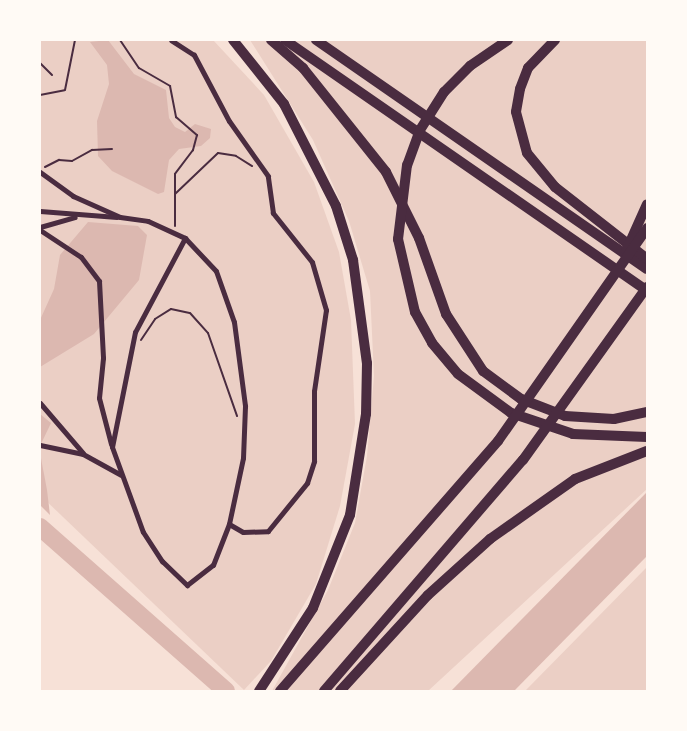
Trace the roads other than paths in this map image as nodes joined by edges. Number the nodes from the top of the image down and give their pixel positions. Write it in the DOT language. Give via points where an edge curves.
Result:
graph roads {
  1 [pos="171,40"];
  2 [pos="233,40"];
  3 [pos="271,40"];
  4 [pos="285,40"];
  5 [pos="316,40"];
  6 [pos="508,40"];
  7 [pos="555,40"];
  8 [pos="40,172"];
  9 [pos="647,204"];
  10 [pos="40,211"];
  11 [pos="75,216"];
  12 [pos="120,217"];
  13 [pos="647,228"];
  14 [pos="40,229"];
  15 [pos="185,238"];
  16 [pos="647,260"];
  17 [pos="621,268"];
  18 [pos="647,269"];
  19 [pos="647,289"];
  20 [pos="40,403"];
  21 [pos="647,412"];
  22 [pos="647,437"];
  23 [pos="40,445"];
  24 [pos="112,447"];
  25 [pos="647,451"];
  26 [pos="83,454"];
  27 [pos="121,475"];
  28 [pos="229,524"];
  29 [pos="259,691"];
  30 [pos="280,691"];
  31 [pos="324,691"];
  32 [pos="340,691"];
  1 -- 28 [label="street" via="194,55 228,121 268,176 272,213 312,262 326,310 314,391 314,461 307,483 268,531 242,532"];
  2 -- 29 [label="highway" via="284,104 336,206 353,260 367,363 366,414 350,515 313,608"];
  3 -- 21 [label="highway" via="309,75 386,172 419,238 446,314 467,352 483,371 521,400 565,416 614,419"];
  4 -- 19 [label="highway"];
  5 -- 18 [label="highway"];
  6 -- 22 [label="highway" via="470,66 444,92 420,130 407,165 398,239 415,312 432,343 458,374 511,413 573,434"];
  7 -- 16 [label="highway" via="528,68 520,89 519,133 539,172"];
  8 -- 12 [label="street" via="73,196"];
  9 -- 17 [label="highway"];
  10 -- 11 [label="street"];
  11 -- 12 [label="street"];
  11 -- 14 [label="street"];
  12 -- 15 [label="street" via="148,221"];
  13 -- 17 [label="highway"];
  14 -- 24 [label="street" via="63,242 99,281 102,336 99,398"];
  15 -- 24 [label="street" via="145,307 128,361"];
  15 -- 28 [label="street" via="216,271 234,322 245,430"];
  17 -- 30 [label="highway" via="498,441"];
  19 -- 31 [label="highway" via="523,460"];
  20 -- 26 [label="street"];
  23 -- 26 [label="street"];
  24 -- 27 [label="street"];
  25 -- 32 [label="highway" via="575,479 490,539 428,595"];
  26 -- 27 [label="street"];
  27 -- 28 [label="street" via="143,532 162,561 186,585 213,565"];
}
